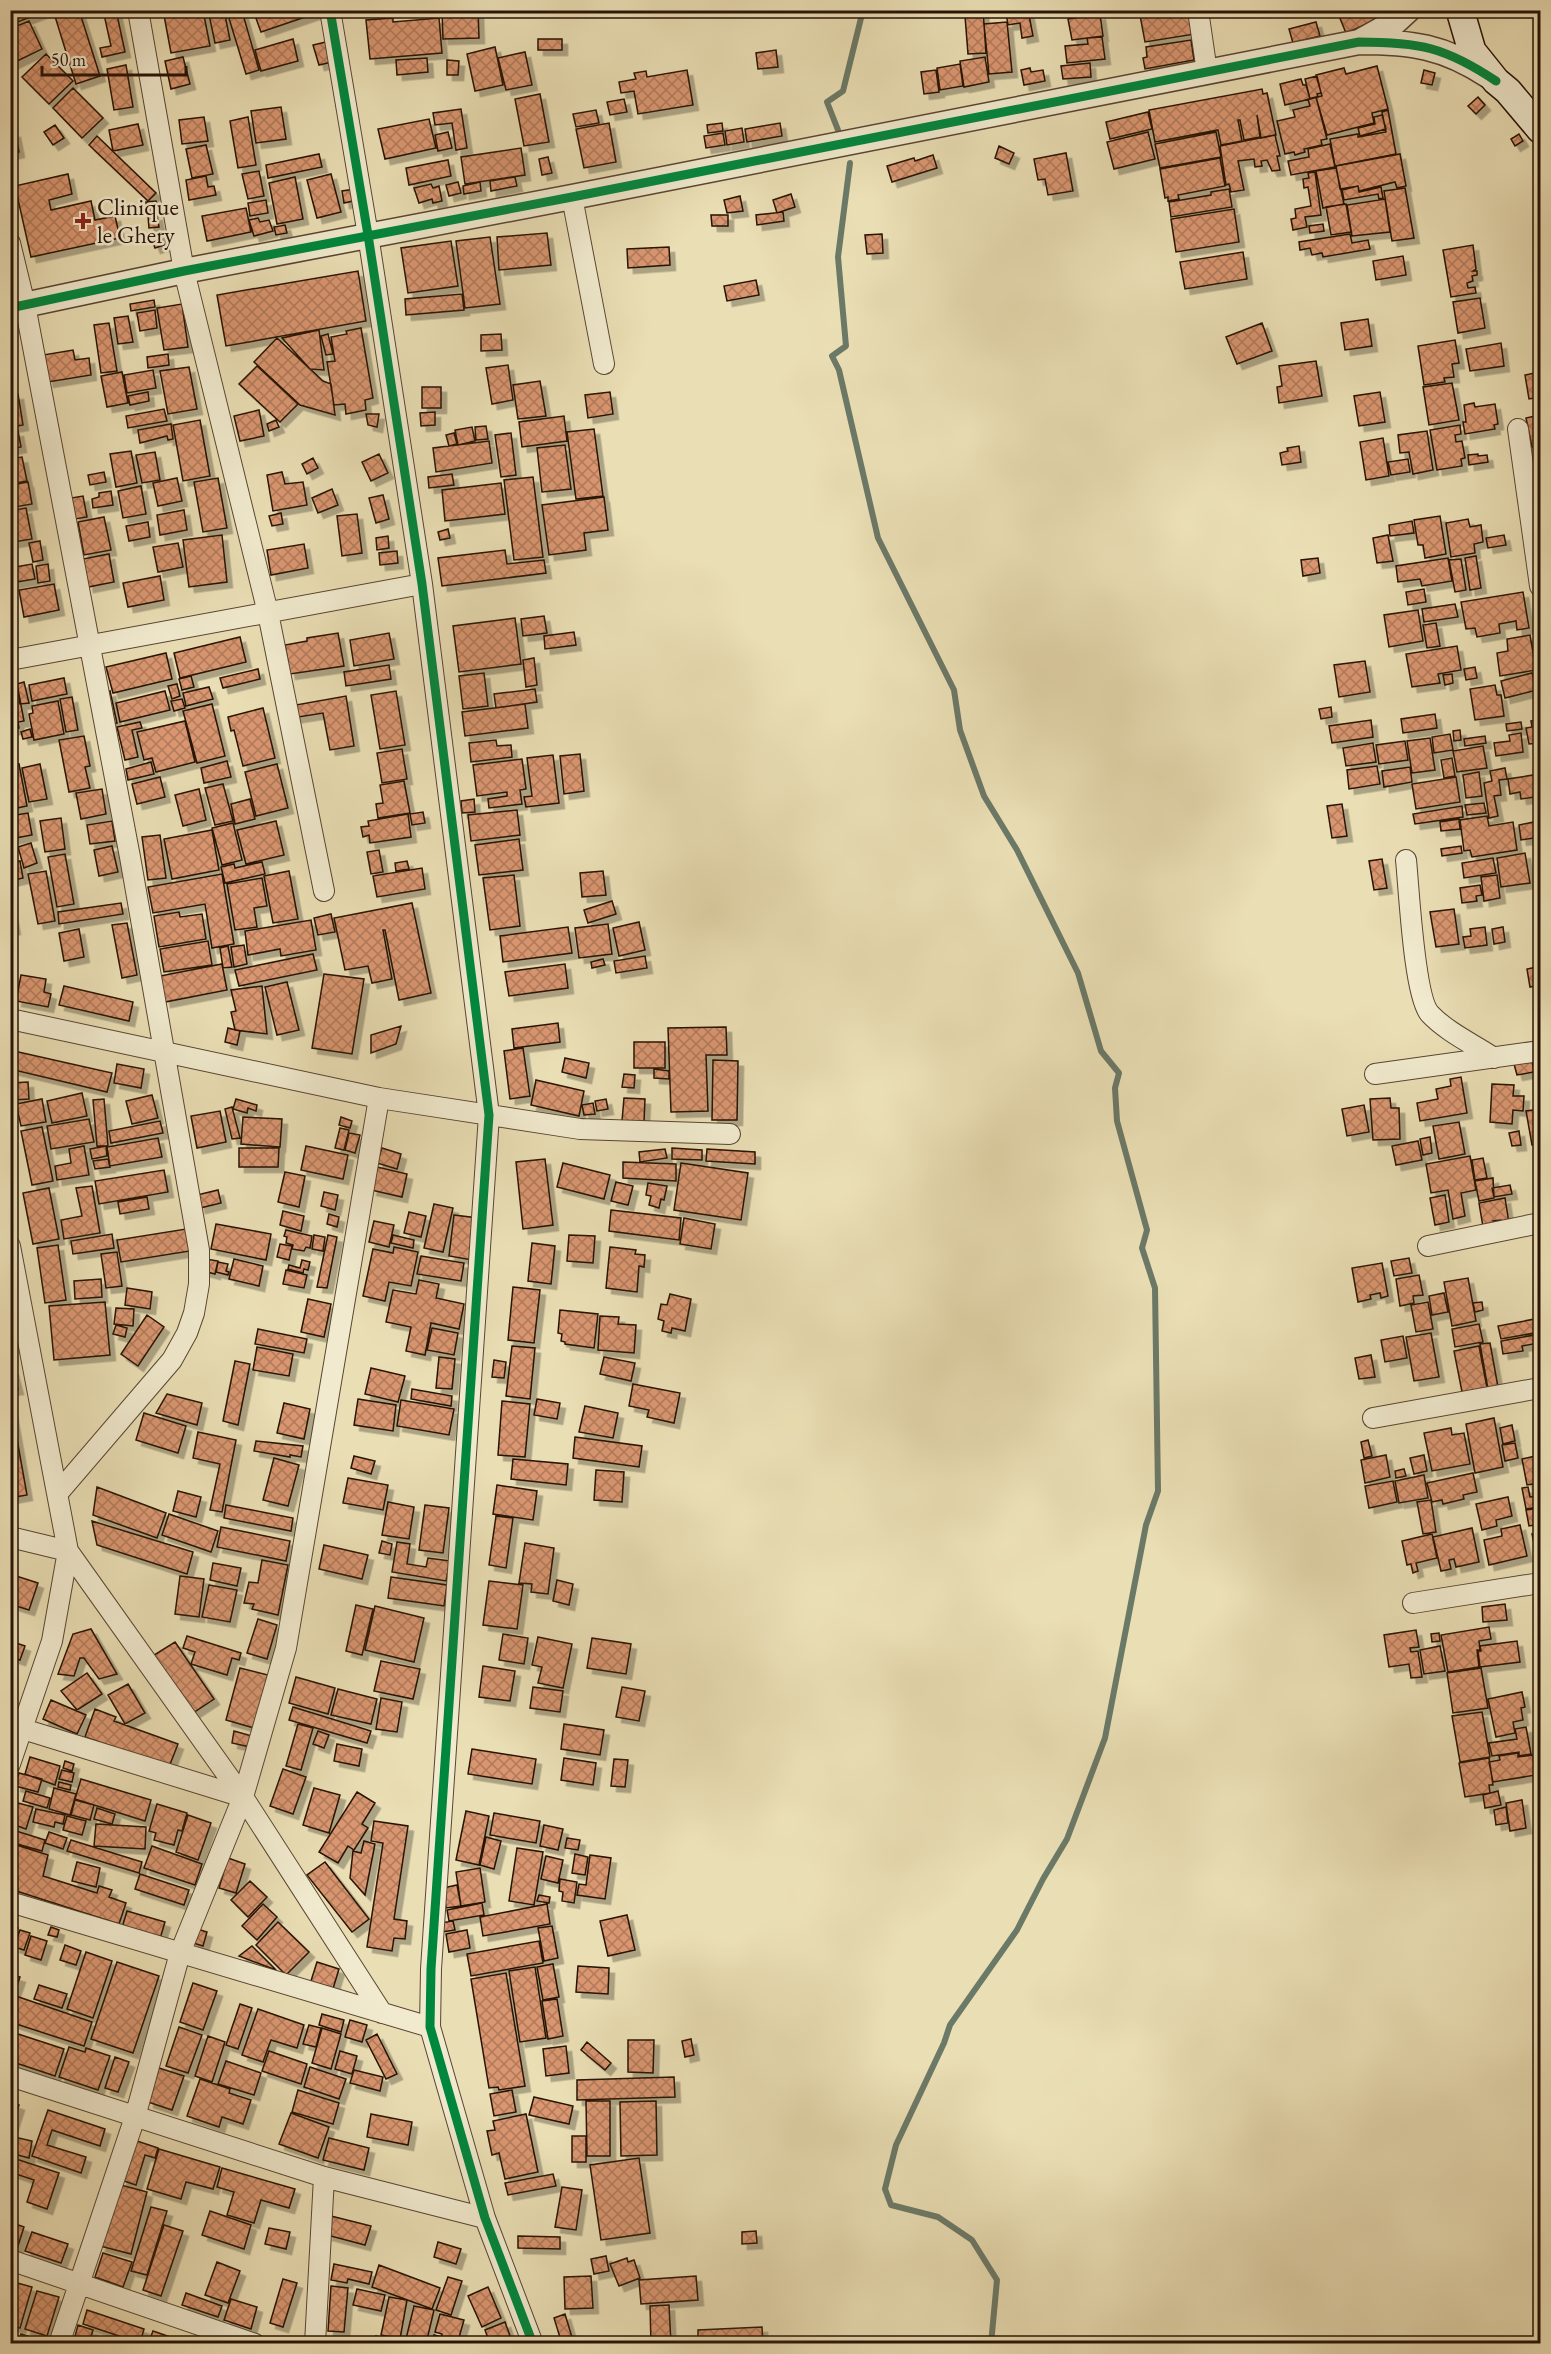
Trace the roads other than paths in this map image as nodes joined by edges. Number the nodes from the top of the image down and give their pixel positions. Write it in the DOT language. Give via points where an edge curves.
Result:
graph roads {
  1 [pos="138,10"];
  2 [pos="330,10"];
  3 [pos="1198,10"];
  4 [pos="1408,10"];
  5 [pos="1460,10"];
  6 [pos="1359,42"];
  7 [pos="1207,72"];
  8 [pos="1502,86"];
  9 [pos="1540,106"];
  10 [pos="1540,129"];
  11 [pos="572,197"];
  12 [pos="368,235"];
  13 [pos="10,243"];
  14 [pos="184,271"];
  15 [pos="18,306"];
  16 [pos="604,364"];
  17 [pos="1518,429"];
  18 [pos="422,584"];
  19 [pos="1540,586"];
  20 [pos="267,613"];
  21 [pos="90,645"];
  22 [pos="10,660"];
  23 [pos="1406,860"];
  24 [pos="324,891"];
  25 [pos="10,1019"];
  26 [pos="1540,1051"];
  27 [pos="165,1053"];
  28 [pos="1494,1058"];
  29 [pos="1375,1074"];
  30 [pos="379,1098"];
  31 [pos="489,1115"];
  32 [pos="730,1134"];
  33 [pos="1540,1223"];
  34 [pos="10,1246"];
  35 [pos="1428,1246"];
  36 [pos="1540,1388"];
  37 [pos="1373,1418"];
  38 [pos="58,1493"];
  39 [pos="10,1537"];
  40 [pos="68,1551"];
  41 [pos="1540,1583"];
  42 [pos="1413,1604"];
  43 [pos="16,1726"];
  44 [pos="10,1764"];
  45 [pos="243,1797"];
  46 [pos="10,1902"];
  47 [pos="180,1953"];
  48 [pos="382,2013"];
  49 [pos="430,2027"];
  50 [pos="10,2076"];
  51 [pos="135,2117"];
  52 [pos="324,2177"];
  53 [pos="485,2218"];
  54 [pos="10,2260"];
  55 [pos="79,2284"];
  56 [pos="59,2343"];
  57 [pos="255,2343"];
  58 [pos="315,2343"];
  59 [pos="533,2343"];
  1 -- 14 [label="street"];
  2 -- 12 [label="street"];
  3 -- 7 [label="street"];
  4 -- 6 [label="street"];
  5 -- 8 [label="main road" via="1472,51"];
  6 -- 7 [label="street"];
  6 -- 8 [label="street" via="1421,45 1468,63"];
  7 -- 11 [label="street"];
  8 -- 9 [label="main road"];
  8 -- 10 [label="main road"];
  11 -- 12 [label="street"];
  11 -- 16 [label="street"];
  12 -- 14 [label="street"];
  12 -- 18 [label="street"];
  13 -- 15 [label="street"];
  14 -- 15 [label="street"];
  14 -- 20 [label="street"];
  15 -- 21 [label="street"];
  17 -- 19 [label="street"];
  18 -- 20 [label="street"];
  18 -- 31 [label="street"];
  20 -- 21 [label="street"];
  20 -- 24 [label="street"];
  21 -- 22 [label="street"];
  21 -- 27 [label="street"];
  23 -- 28 [label="street" via="1419,990 1428,1012"];
  25 -- 27 [label="street"];
  26 -- 28 [label="street"];
  27 -- 30 [label="street"];
  27 -- 38 [label="street" via="199,1250 194,1313 172,1360"];
  28 -- 29 [label="street"];
  30 -- 31 [label="street"];
  30 -- 45 [label="street" via="286,1648"];
  31 -- 32 [label="street" via="579,1129"];
  31 -- 49 [label="street"];
  33 -- 35 [label="street"];
  34 -- 38 [label="street"];
  36 -- 37 [label="street"];
  38 -- 40 [label="street"];
  39 -- 40 [label="street"];
  40 -- 43 [label="street" via="52,1641"];
  40 -- 45 [label="street"];
  41 -- 42 [label="street"];
  43 -- 44 [label="street"];
  43 -- 45 [label="street"];
  45 -- 47 [label="street"];
  45 -- 48 [label="street"];
  46 -- 47 [label="street"];
  47 -- 48 [label="street"];
  47 -- 51 [label="street"];
  48 -- 49 [label="street"];
  49 -- 53 [label="street"];
  50 -- 51 [label="street"];
  51 -- 52 [label="street"];
  51 -- 55 [label="street"];
  52 -- 53 [label="street"];
  52 -- 58 [label="street"];
  53 -- 59 [label="street"];
  54 -- 55 [label="street"];
  55 -- 56 [label="street"];
  55 -- 57 [label="street"];
}
